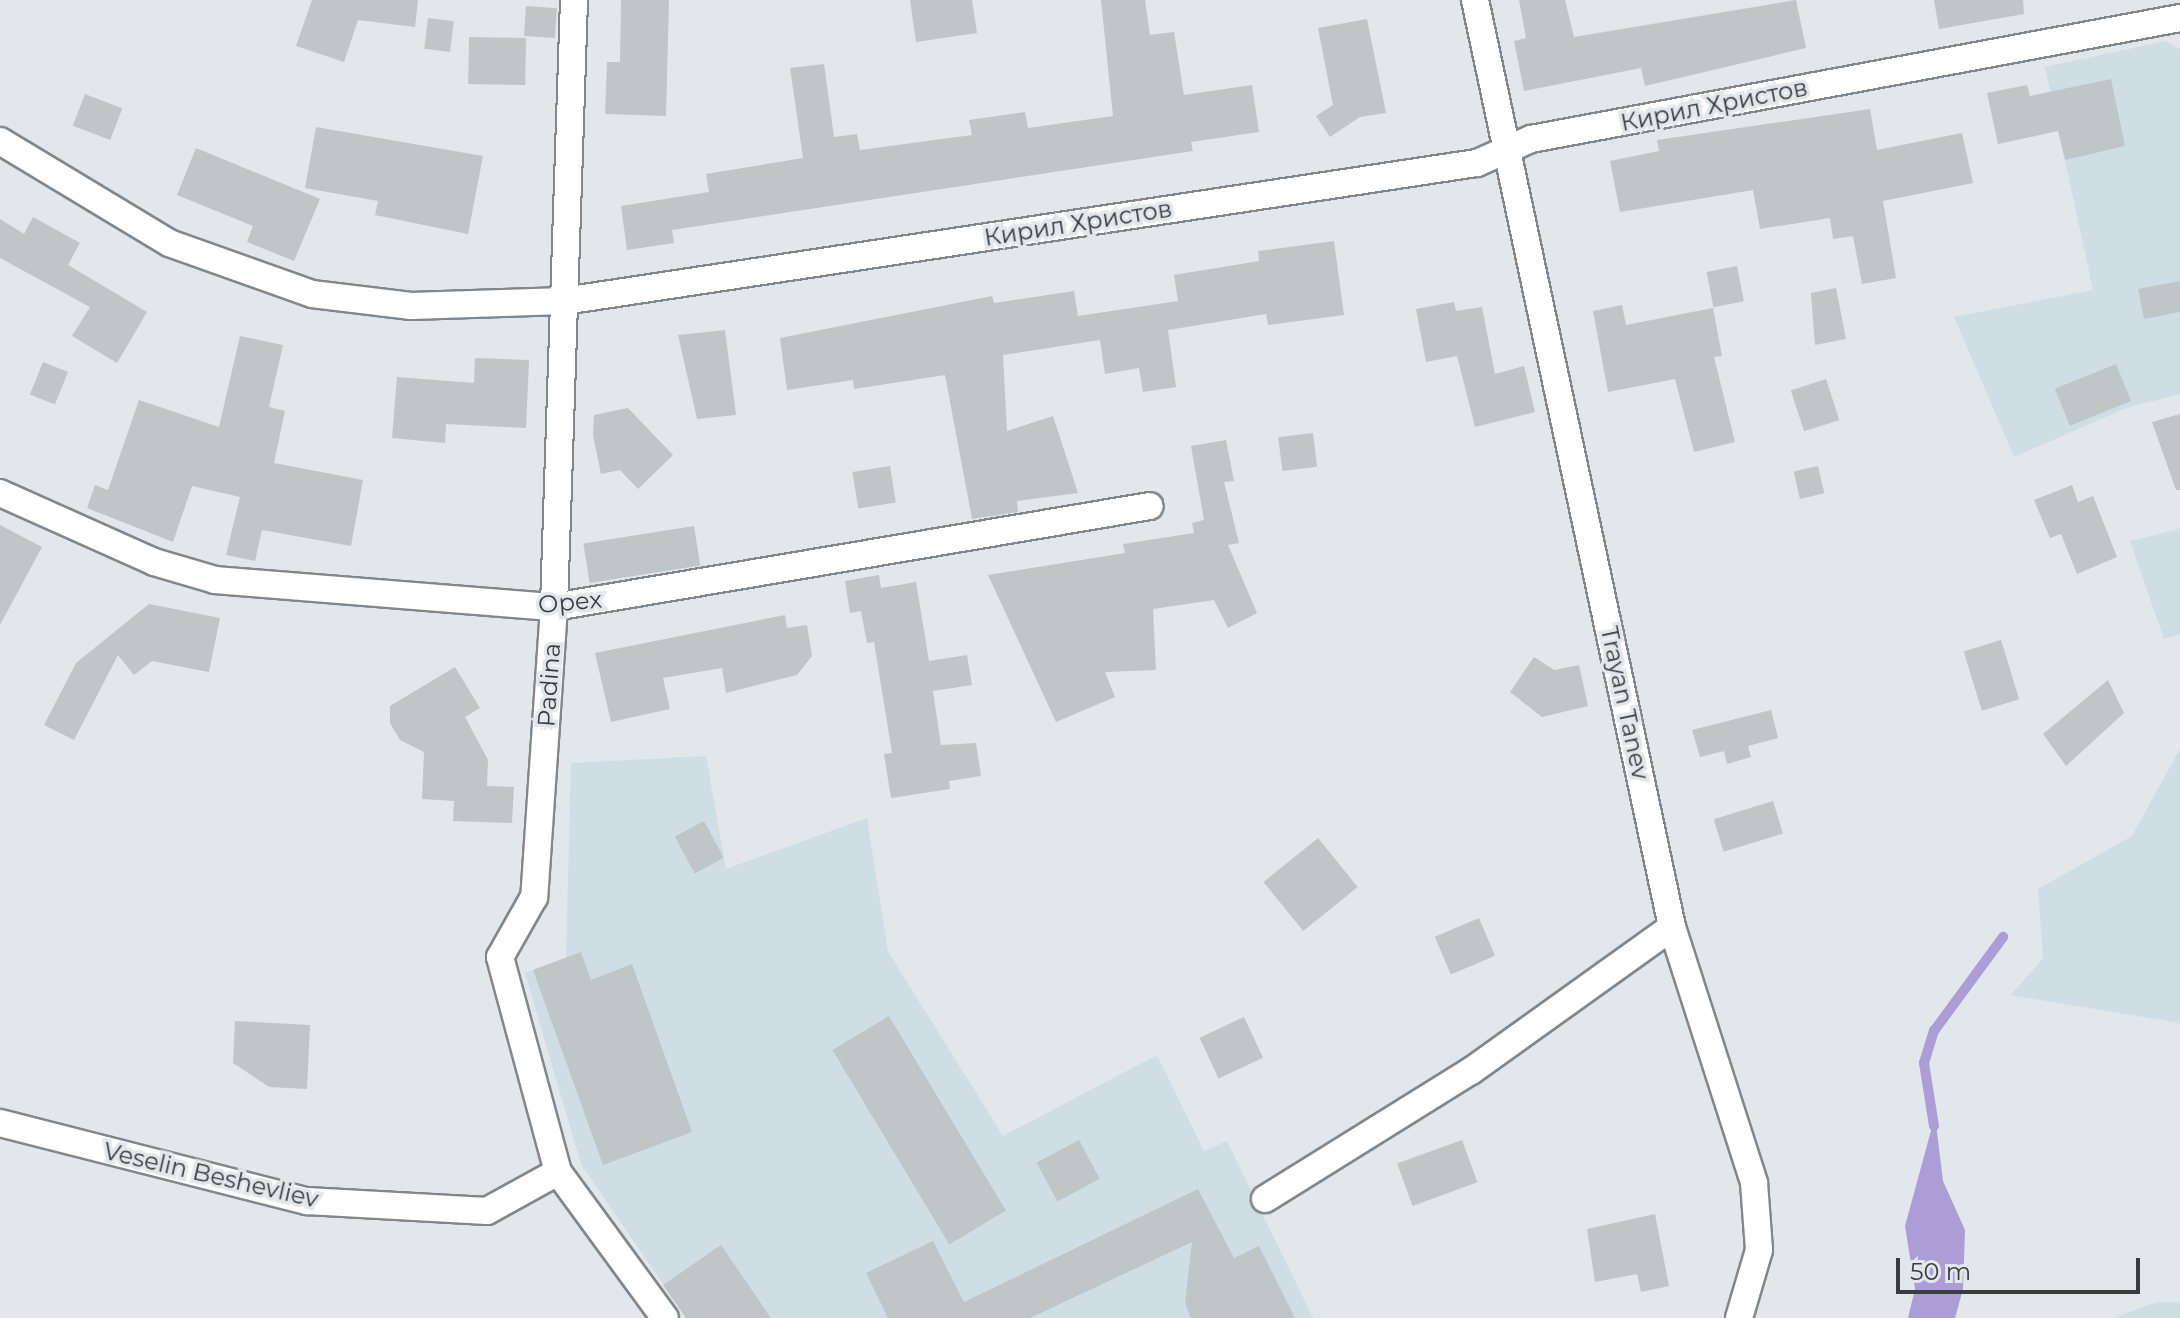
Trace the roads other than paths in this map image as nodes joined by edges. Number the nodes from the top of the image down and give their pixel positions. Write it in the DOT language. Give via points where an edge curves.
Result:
graph roads {
  1 [pos="574,0"];
  2 [pos="1475,0"];
  3 [pos="2180,18"];
  4 [pos="0,141"];
  5 [pos="1507,150"];
  6 [pos="564,301"];
  7 [pos="0,493"];
  8 [pos="1150,506"];
  9 [pos="554,607"];
  10 [pos="1672,927"];
  11 [pos="0,1123"];
  12 [pos="558,1172"];
  13 [pos="1265,1199"];
  14 [pos="665,1318"];
  15 [pos="1739,1318"];
  1 -- 6 [label="street, Padina"];
  2 -- 5 [label="street, Trayan Tanev"];
  3 -- 5 [label="street, Кирил Христов"];
  4 -- 6 [label="street, Кирил Христов" via="169,243 312,294 411,306"];
  5 -- 6 [label="street, Кирил Христов" via="1477,163"];
  5 -- 10 [label="street, Trayan Tanev"];
  6 -- 9 [label="street, Padina"];
  7 -- 9 [label="street, Орех" via="154,562 215,580"];
  8 -- 9 [label="street, Орех"];
  9 -- 12 [label="street, Padina" via="534,897 500,957"];
  10 -- 13 [label="street" via="1471,1071"];
  10 -- 15 [label="street, Trayan Tanev" via="1754,1183 1759,1250"];
  11 -- 12 [label="street, Veselin Beshevliev" via="307,1201 487,1211"];
  12 -- 14 [label="street, Padina"];
}
